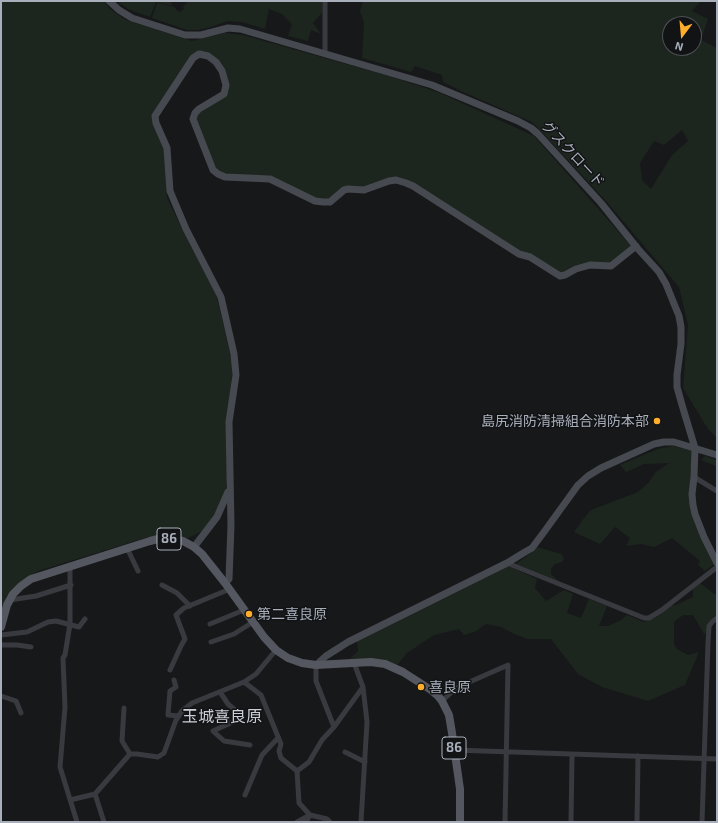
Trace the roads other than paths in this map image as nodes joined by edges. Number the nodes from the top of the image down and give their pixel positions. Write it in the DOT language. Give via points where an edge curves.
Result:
graph roads {
  1 [pos="109,1"];
  2 [pos="325,1"];
  3 [pos="325,53"];
  4 [pos="636,246"];
  5 [pos="695,448"];
  6 [pos="717,456"];
  7 [pos="694,477"];
  8 [pos="229,490"];
  9 [pos="717,491"];
  10 [pos="194,547"];
  11 [pos="127,548"];
  12 [pos="507,563"];
  13 [pos="717,563"];
  14 [pos="70,565"];
  15 [pos="717,567"];
  16 [pos="138,571"];
  17 [pos="71,584"];
  18 [pos="162,585"];
  19 [pos="227,586"];
  20 [pos="10,600"];
  21 [pos="190,606"];
  22 [pos="244,610"];
  23 [pos="717,618"];
  24 [pos="85,619"];
  25 [pos="254,622"];
  26 [pos="70,624"];
  27 [pos="210,624"];
  28 [pos="1,627"];
  29 [pos="1,635"];
  30 [pos="211,642"];
  31 [pos="1,645"];
  32 [pos="31,647"];
  33 [pos="276,650"];
  34 [pos="354,663"];
  35 [pos="316,665"];
  36 [pos="170,670"];
  37 [pos="174,680"];
  38 [pos="244,682"];
  39 [pos="363,687"];
  40 [pos="220,692"];
  41 [pos="1,696"];
  42 [pos="442,701"];
  43 [pos="124,708"];
  44 [pos="21,713"];
  45 [pos="179,716"];
  46 [pos="334,727"];
  47 [pos="278,738"];
  48 [pos="250,745"];
  49 [pos="454,750"];
  50 [pos="345,752"];
  51 [pos="507,752"];
  52 [pos="130,754"];
  53 [pos="572,755"];
  54 [pos="638,756"];
  55 [pos="704,759"];
  56 [pos="717,759"];
  57 [pos="365,762"];
  58 [pos="297,771"];
  59 [pos="95,794"];
  60 [pos="245,795"];
  61 [pos="70,800"];
  62 [pos="310,815"];
  63 [pos="78,822"];
  64 [pos="104,822"];
  65 [pos="297,822"];
  66 [pos="306,822"];
  67 [pos="330,822"];
  68 [pos="361,822"];
  69 [pos="460,822"];
  70 [pos="505,822"];
  71 [pos="571,822"];
  72 [pos="636,822"];
  73 [pos="702,822"];
  1 -- 3 [label="street, グスクロード" via="132,18 185,35 201,35 228,28 240,29"];
  2 -- 3 [label="street"];
  3 -- 4 [label="street, グスクロード" via="432,86 531,128 586,185"];
  4 -- 5 [label="street, グスクロード" via="663,278 679,316 682,339 677,387"];
  4 -- 8 [label="street" via="610,266 590,265 560,276 530,257 519,254 406,182 396,180 364,190 348,189 330,202 323,202 315,201 270,179 225,177 213,170 193,119 199,109 224,94 226,85 216,62 200,54 193,58 155,116 167,148 170,191 186,229 221,297 234,354 236,375 229,422"];
  5 -- 6 [label="street"];
  5 -- 7 [label="street, グスクロード"];
  5 -- 12 [label="street" via="674,442 654,444 588,476 578,485 532,548"];
  7 -- 9 [label="street"];
  7 -- 13 [label="street, グスクロード" via="692,494 695,514"];
  8 -- 10 [label="street" via="217,517"];
  8 -- 19 [label="street" via="231,525"];
  10 -- 11 [label="main road, 86" via="162,538"];
  10 -- 19 [label="main road, 86"];
  11 -- 14 [label="main road, 86"];
  11 -- 16 [label="street"];
  12 -- 15 [label="street" via="644,618 649,618 662,610"];
  12 -- 35 [label="street" via="348,642"];
  14 -- 17 [label="street"];
  14 -- 20 [label="main road, 86" via="31,579 18,589"];
  17 -- 20 [label="street" via="36,596"];
  17 -- 26 [label="street"];
  18 -- 21 [label="street" via="177,593"];
  19 -- 21 [label="street"];
  19 -- 22 [label="main road, 86"];
  20 -- 28 [label="main road, 86"];
  21 -- 36 [label="street" via="176,615 185,639"];
  22 -- 25 [label="main road, 86"];
  22 -- 27 [label="street"];
  23 -- 55 [label="street" via="709,626"];
  24 -- 26 [label="street" via="79,626"];
  25 -- 30 [label="street" via="234,634"];
  25 -- 33 [label="main road, 86"];
  26 -- 29 [label="street" via="48,622 27,632"];
  26 -- 61 [label="street" via="63,658 65,707 60,767"];
  31 -- 32 [label="street"];
  33 -- 35 [label="main road, 86" via="293,661"];
  33 -- 38 [label="street" via="256,674"];
  34 -- 35 [label="main road, 86"];
  34 -- 39 [label="street"];
  34 -- 42 [label="main road, 86" via="371,662 393,667 431,690"];
  35 -- 46 [label="street" via="316,681"];
  37 -- 45 [label="street" via="176,687 170,691 168,715"];
  38 -- 40 [label="street"];
  38 -- 47 [label="street" via="261,695"];
  39 -- 46 [label="street"];
  39 -- 57 [label="street" via="367,722"];
  40 -- 45 [label="street" via="192,703"];
  40 -- 48 [label="street" via="236,711 237,720 213,731 224,741"];
  41 -- 44 [label="street" via="16,701"];
  42 -- 49 [label="main road, 86" via="449,716"];
  42 -- 51 [label="street" via="456,688 508,665"];
  43 -- 52 [label="street" via="122,741"];
  45 -- 52 [label="street" via="164,753 158,757"];
  46 -- 58 [label="street" via="322,740 309,762"];
  47 -- 58 [label="street" via="281,744 281,758"];
  47 -- 60 [label="street" via="262,755"];
  49 -- 51 [label="street"];
  49 -- 69 [label="main road, 86" via="460,789"];
  50 -- 57 [label="street"];
  51 -- 53 [label="street"];
  51 -- 70 [label="street"];
  52 -- 59 [label="street"];
  53 -- 54 [label="street"];
  53 -- 71 [label="street"];
  54 -- 55 [label="street"];
  54 -- 72 [label="street"];
  55 -- 56 [label="street"];
  55 -- 73 [label="street"];
  57 -- 68 [label="street"];
  58 -- 62 [label="street" via="300,803"];
  59 -- 61 [label="street"];
  59 -- 64 [label="street"];
  61 -- 63 [label="street"];
  62 -- 65 [label="street"];
  62 -- 66 [label="street"];
  62 -- 67 [label="street"];
}
